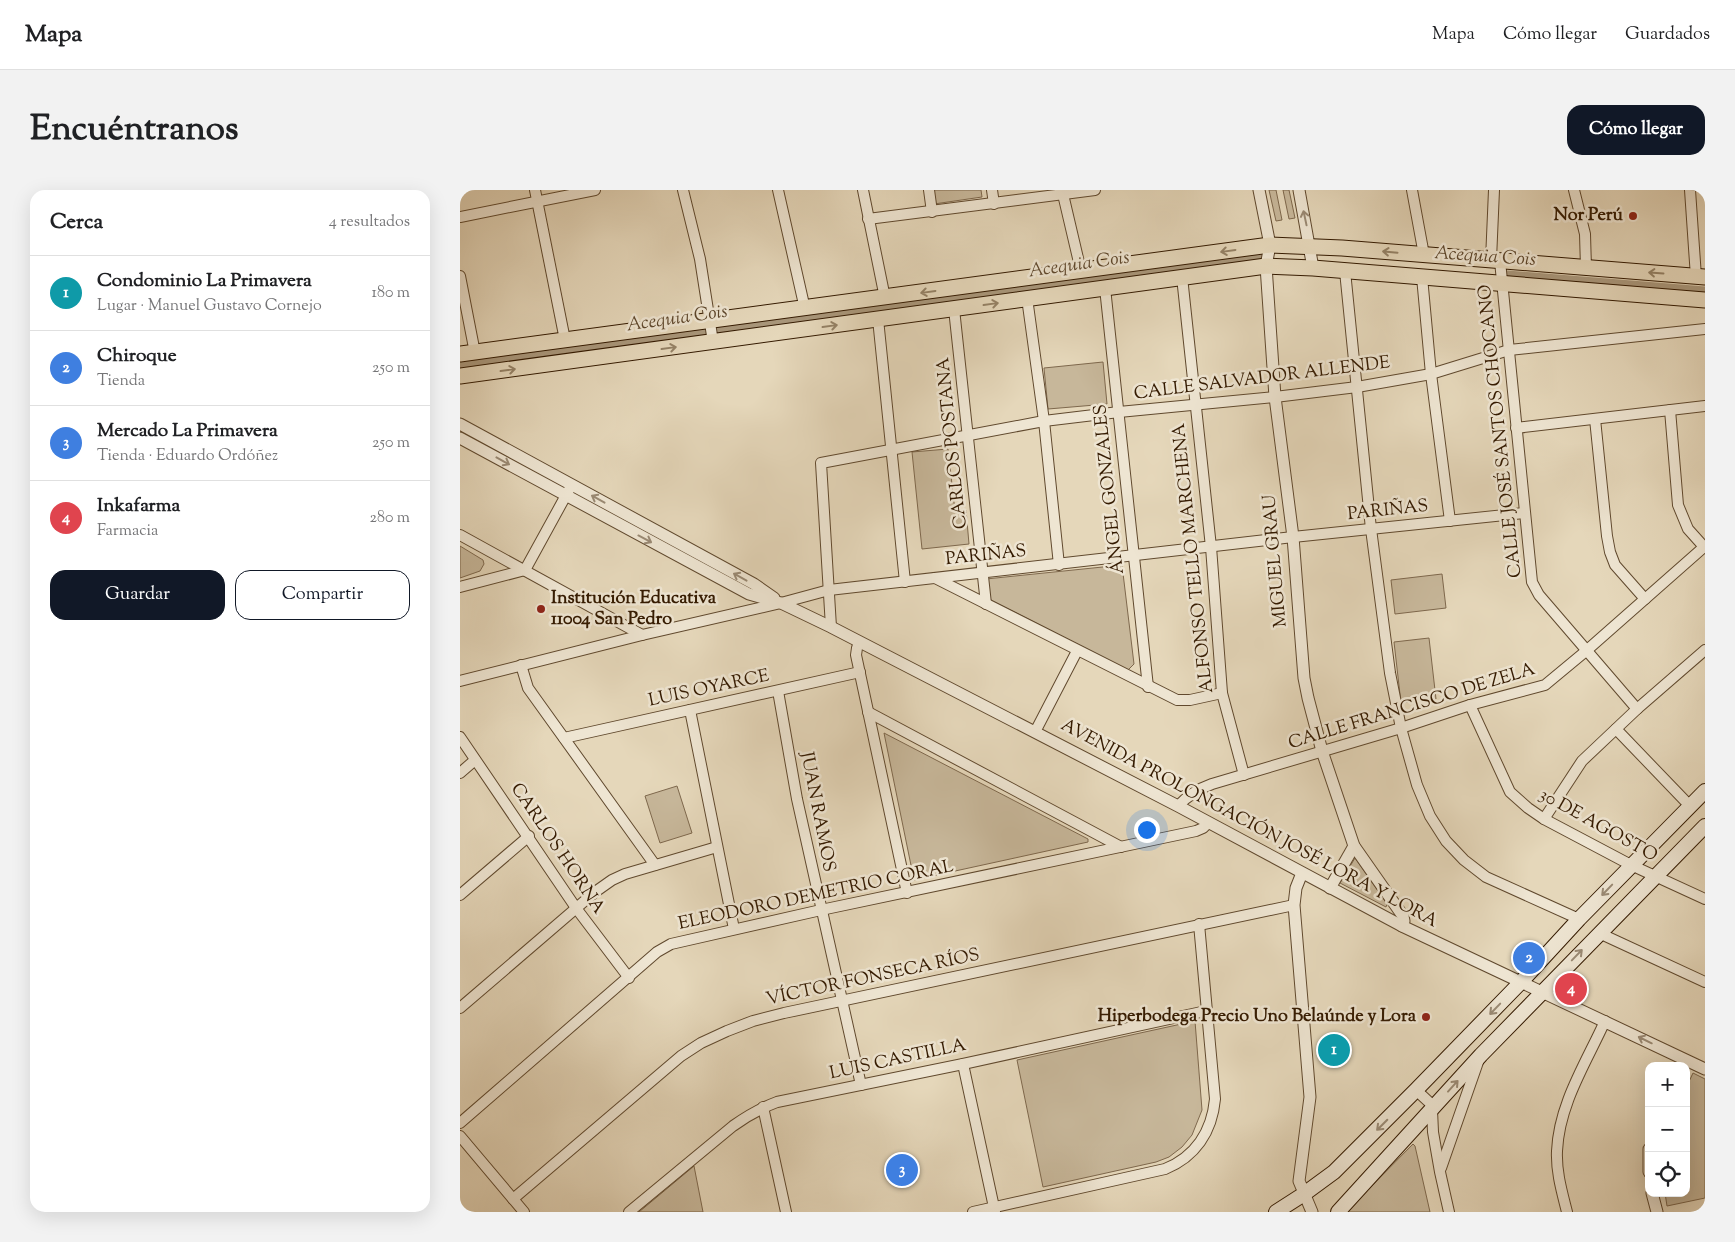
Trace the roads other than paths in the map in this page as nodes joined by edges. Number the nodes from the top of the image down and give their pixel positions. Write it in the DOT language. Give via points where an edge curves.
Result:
graph roads {
  1 [pos="536,190"];
  2 [pos="595,190"];
  3 [pos="683,190"];
  4 [pos="778,190"];
  5 [pos="863,190"];
  6 [pos="929,190"];
  7 [pos="992,190"];
  8 [pos="1096,190"];
  9 [pos="1259,190"];
  10 [pos="1299,190"];
  11 [pos="1412,190"];
  12 [pos="1494,190"];
  13 [pos="1574,190"];
  14 [pos="1690,190"];
  15 [pos="1062,192"];
  16 [pos="538,202"];
  17 [pos="994,204"];
  18 [pos="932,212"];
  19 [pos="460,217"];
  20 [pos="868,219"];
  21 [pos="1270,246"];
  22 [pos="1311,246"];
  23 [pos="1424,255"];
  24 [pos="1497,261"];
  25 [pos="1266,266"];
  26 [pos="1313,268"];
  27 [pos="1586,268"];
  28 [pos="1081,271"];
  29 [pos="1345,271"];
  30 [pos="460,276"];
  31 [pos="1182,277"];
  32 [pos="1422,277"];
  33 [pos="1700,277"];
  34 [pos="1502,283"];
  35 [pos="1105,288"];
  36 [pos="885,298"];
  37 [pos="1028,298"];
  38 [pos="1705,300"];
  39 [pos="805,309"];
  40 [pos="954,309"];
  41 [pos="878,319"];
  42 [pos="710,322"];
  43 [pos="1705,328"];
  44 [pos="565,340"];
  45 [pos="713,341"];
  46 [pos="1509,350"];
  47 [pos="475,352"];
  48 [pos="460,354"];
  49 [pos="1431,374"];
  50 [pos="460,376"];
  51 [pos="1357,387"];
  52 [pos="1275,397"];
  53 [pos="1195,404"];
  54 [pos="1705,406"];
  55 [pos="1670,410"];
  56 [pos="1119,412"];
  57 [pos="1595,419"];
  58 [pos="1044,422"];
  59 [pos="460,424"];
  60 [pos="1516,428"];
  61 [pos="968,434"];
  62 [pos="460,438"];
  63 [pos="892,450"];
  64 [pos="572,485"];
  65 [pos="565,496"];
  66 [pos="1524,514"];
  67 [pos="1450,521"];
  68 [pos="1371,529"];
  69 [pos="460,535"];
  70 [pos="1293,537"];
  71 [pos="1211,547"];
  72 [pos="1704,547"];
  73 [pos="1134,556"];
  74 [pos="1059,565"];
  75 [pos="525,570"];
  76 [pos="983,573"];
  77 [pos="936,578"];
  78 [pos="905,582"];
  79 [pos="460,587"];
  80 [pos="829,590"];
  81 [pos="1645,599"];
  82 [pos="781,603"];
  83 [pos="986,604"];
  84 [pos="831,627"];
  85 [pos="642,635"];
  86 [pos="859,642"];
  87 [pos="1077,650"];
  88 [pos="1705,650"];
  89 [pos="1586,652"];
  90 [pos="521,666"];
  91 [pos="860,672"];
  92 [pos="460,681"];
  93 [pos="1148,687"];
  94 [pos="778,691"];
  95 [pos="1222,693"];
  96 [pos="1470,705"];
  97 [pos="1637,709"];
  98 [pos="690,710"];
  99 [pos="868,712"];
  100 [pos="1401,728"];
  101 [pos="1616,729"];
  102 [pos="1035,732"];
  103 [pos="460,737"];
  104 [pos="564,738"];
  105 [pos="1322,751"];
  106 [pos="476,760"];
  107 [pos="460,764"];
  108 [pos="460,774"];
  109 [pos="1244,775"];
  110 [pos="1705,791"];
  111 [pos="1178,806"];
  112 [pos="1690,806"];
  113 [pos="1544,819"];
  114 [pos="1208,823"];
  115 [pos="1705,826"];
  116 [pos="529,836"];
  117 [pos="717,846"];
  118 [pos="1121,846"];
  119 [pos="1354,846"];
  120 [pos="655,865"];
  121 [pos="1631,865"];
  122 [pos="1302,873"];
  123 [pos="1655,876"];
  124 [pos="1330,888"];
  125 [pos="908,893"];
  126 [pos="460,895"];
  127 [pos="1705,899"];
  128 [pos="1294,905"];
  129 [pos="576,908"];
  130 [pos="821,910"];
  131 [pos="1579,919"];
  132 [pos="1199,924"];
  133 [pos="1402,926"];
  134 [pos="734,929"];
  135 [pos="1599,933"];
  136 [pos="629,978"];
  137 [pos="1521,982"];
  138 [pos="1705,982"];
  139 [pos="1542,991"];
  140 [pos="842,1001"];
  141 [pos="460,1008"];
  142 [pos="1206,1011"];
  143 [pos="1605,1021"];
  144 [pos="1481,1055"];
  145 [pos="1684,1062"];
  146 [pos="963,1064"];
  147 [pos="1690,1065"];
  148 [pos="1705,1069"];
  149 [pos="861,1085"];
  150 [pos="1416,1090"];
  151 [pos="764,1107"];
  152 [pos="1432,1110"];
  153 [pos="460,1123"];
  154 [pos="460,1136"];
  155 [pos="1440,1172"];
  156 [pos="1304,1194"];
  157 [pos="1653,1197"];
  158 [pos="513,1199"];
  159 [pos="995,1210"];
  160 [pos="524,1212"];
  161 [pos="629,1212"];
  162 [pos="786,1212"];
  163 [pos="973,1212"];
  164 [pos="1276,1212"];
  165 [pos="1312,1212"];
  166 [pos="1338,1212"];
  167 [pos="1449,1212"];
  168 [pos="1567,1212"];
  169 [pos="1657,1212"];
  1 -- 16 [label="street"];
  2 -- 16 [label="street"];
  3 -- 42 [label="street" via="700,259"];
  4 -- 39 [label="street"];
  5 -- 20 [label="street"];
  6 -- 18 [label="street"];
  7 -- 17 [label="street"];
  8 -- 15 [label="street"];
  9 -- 21 [label="street"];
  22 -- 10 [label="street, one-way"];
  11 -- 23 [label="street"];
  12 -- 24 [label="street, CALLE JOSÉ SANTOS CHOCANO"];
  13 -- 27 [label="street" via="1585,234"];
  14 -- 33 [label="street"];
  15 -- 17 [label="street"];
  15 -- 28 [label="street"];
  16 -- 19 [label="street"];
  16 -- 44 [label="street"];
  17 -- 18 [label="street"];
  18 -- 20 [label="street"];
  20 -- 36 [label="street"];
  21 -- 22 [label="main road"];
  21 -- 25 [label="street, MIGUEL GRAU"];
  21 -- 28 [label="main road, one-way"];
  23 -- 22 [label="main road, one-way"];
  22 -- 26 [label="street"];
  23 -- 24 [label="main road"];
  24 -- 27 [label="main road"];
  24 -- 34 [label="street, CALLE JOSÉ SANTOS CHOCANO"];
  25 -- 26 [label="main road"];
  25 -- 31 [label="main road"];
  25 -- 52 [label="street, MIGUEL GRAU"];
  26 -- 29 [label="main road"];
  33 -- 27 [label="main road, one-way"];
  28 -- 36 [label="main road, one-way"];
  29 -- 32 [label="main road"];
  29 -- 51 [label="street"];
  30 -- 47 [label="street"];
  31 -- 35 [label="main road"];
  31 -- 53 [label="street, ALFONSO TELLO MARCHENA"];
  32 -- 34 [label="main road"];
  32 -- 49 [label="street"];
  34 -- 38 [label="main road"];
  34 -- 46 [label="street, CALLE JOSÉ SANTOS CHOCANO"];
  35 -- 37 [label="main road"];
  35 -- 56 [label="street, ÁNGEL GONZALES"];
  36 -- 39 [label="main road"];
  40 -- 37 [label="main road, one-way"];
  37 -- 58 [label="street"];
  39 -- 42 [label="main road"];
  40 -- 41 [label="main road"];
  40 -- 61 [label="street, CARLOS POSTANA"];
  45 -- 41 [label="main road, one-way"];
  41 -- 63 [label="street"];
  42 -- 44 [label="main road"];
  42 -- 45 [label="street"];
  43 -- 46 [label="street, CALLE SALVADOR ALLENDE"];
  44 -- 47 [label="main road"];
  50 -- 45 [label="main road, one-way"];
  46 -- 49 [label="street, CALLE SALVADOR ALLENDE"];
  46 -- 60 [label="street, CALLE JOSÉ SANTOS CHOCANO"];
  47 -- 48 [label="main road"];
  49 -- 51 [label="street, CALLE SALVADOR ALLENDE"];
  49 -- 67 [label="street"];
  51 -- 52 [label="street, CALLE SALVADOR ALLENDE"];
  51 -- 68 [label="street"];
  52 -- 53 [label="street, CALLE SALVADOR ALLENDE"];
  52 -- 70 [label="street, MIGUEL GRAU"];
  53 -- 56 [label="street, CALLE SALVADOR ALLENDE"];
  53 -- 71 [label="street, ALFONSO TELLO MARCHENA"];
  54 -- 55 [label="street"];
  55 -- 57 [label="street"];
  55 -- 72 [label="street" via="1678,505 1688,529"];
  56 -- 58 [label="street, CALLE SALVADOR ALLENDE"];
  56 -- 73 [label="street, ÁNGEL GONZALES"];
  57 -- 60 [label="street"];
  57 -- 81 [label="street" via="1610,552 1615,565"];
  58 -- 61 [label="street, CALLE SALVADOR ALLENDE"];
  58 -- 74 [label="street"];
  59 -- 64 [label="street, AVENIDA PROLONGACIÓN JOSÉ LORA Y LORA"];
  60 -- 66 [label="street, CALLE JOSÉ SANTOS CHOCANO"];
  61 -- 63 [label="street, CALLE SALVADOR ALLENDE"];
  61 -- 76 [label="street, CARLOS POSTANA"];
  62 -- 65 [label="street, AVENIDA PROLONGACIÓN JOSÉ LORA Y LORA, one-way"];
  63 -- 78 [label="street"];
  63 -- 80 [label="street, CALLE SALVADOR ALLENDE" via="821,463"];
  64 -- 65 [label="street"];
  82 -- 64 [label="street, AVENIDA PROLONGACIÓN JOSÉ LORA Y LORA, one-way" via="754,584"];
  65 -- 75 [label="street"];
  65 -- 82 [label="street, AVENIDA PROLONGACIÓN JOSÉ LORA Y LORA, one-way" via="749,594"];
  66 -- 67 [label="street, PARIÑAS"];
  66 -- 89 [label="street, CALLE JOSÉ SANTOS CHOCANO" via="1532,582"];
  67 -- 68 [label="street, PARIÑAS"];
  68 -- 70 [label="street, PARIÑAS"];
  68 -- 100 [label="street" via="1390,673"];
  69 -- 75 [label="street"];
  70 -- 71 [label="street, PARIÑAS"];
  70 -- 105 [label="street, MIGUEL GRAU" via="1304,678"];
  71 -- 73 [label="street, PARIÑAS"];
  71 -- 95 [label="street, ALFONSO TELLO MARCHENA"];
  72 -- 81 [label="street, CALLE FRANCISCO DE ZELA"];
  73 -- 74 [label="street, PARIÑAS"];
  73 -- 93 [label="street, ÁNGEL GONZALES"];
  74 -- 76 [label="street, PARIÑAS"];
  75 -- 79 [label="street"];
  75 -- 85 [label="street"];
  76 -- 77 [label="street, PARIÑAS"];
  76 -- 83 [label="street, CARLOS POSTANA"];
  77 -- 78 [label="street, PARIÑAS"];
  77 -- 83 [label="street"];
  78 -- 80 [label="street, PARIÑAS"];
  80 -- 82 [label="street, PARIÑAS"];
  80 -- 84 [label="street"];
  81 -- 89 [label="street, CALLE FRANCISCO DE ZELA"];
  82 -- 84 [label="street, AVENIDA PROLONGACIÓN JOSÉ LORA Y LORA"];
  82 -- 85 [label="street, PARIÑAS"];
  83 -- 87 [label="street"];
  84 -- 86 [label="street, AVENIDA PROLONGACIÓN JOSÉ LORA Y LORA"];
  85 -- 90 [label="street, PARIÑAS"];
  86 -- 91 [label="street" via="856,655"];
  86 -- 102 [label="street, AVENIDA PROLONGACIÓN JOSÉ LORA Y LORA"];
  87 -- 93 [label="street"];
  87 -- 102 [label="street"];
  88 -- 97 [label="street"];
  89 -- 96 [label="street, CALLE FRANCISCO DE ZELA" via="1546,685"];
  89 -- 97 [label="street, CALLE JOSÉ SANTOS CHOCANO"];
  90 -- 92 [label="street, PARIÑAS"];
  90 -- 104 [label="street" via="528,688"];
  91 -- 94 [label="street, LUIS OYARCE"];
  91 -- 99 [label="street"];
  93 -- 95 [label="street" via="1177,700"];
  94 -- 98 [label="street, LUIS OYARCE"];
  94 -- 130 [label="street, JUAN RAMOS"];
  95 -- 109 [label="street, ALFONSO TELLO MARCHENA"];
  96 -- 100 [label="street, CALLE FRANCISCO DE ZELA"];
  96 -- 113 [label="street, 30 DE AGOSTO" via="1510,792"];
  97 -- 101 [label="street"];
  98 -- 104 [label="street, LUIS OYARCE"];
  98 -- 117 [label="street"];
  99 -- 118 [label="street"];
  99 -- 125 [label="street"];
  100 -- 105 [label="street, CALLE FRANCISCO DE ZELA"];
  100 -- 131 [label="street" via="1418,786 1430,816 1446,841 1486,877"];
  101 -- 112 [label="street"];
  101 -- 113 [label="street" via="1582,761"];
  102 -- 111 [label="street, AVENIDA PROLONGACIÓN JOSÉ LORA Y LORA"];
  103 -- 106 [label="street, CARLOS HORNA"];
  104 -- 120 [label="street"];
  105 -- 109 [label="street, CALLE FRANCISCO DE ZELA"];
  105 -- 119 [label="street, MIGUEL GRAU"];
  106 -- 107 [label="street"];
  106 -- 108 [label="street"];
  106 -- 116 [label="street, CARLOS HORNA"];
  109 -- 111 [label="street, CALLE FRANCISCO DE ZELA" via="1196,790"];
  110 -- 112 [label="main road"];
  111 -- 114 [label="street, AVENIDA PROLONGACIÓN JOSÉ LORA Y LORA"];
  112 -- 121 [label="main road"];
  113 -- 121 [label="street, 30 DE AGOSTO"];
  114 -- 118 [label="street, ELEODORO DEMETRIO CORAL" via="1196,831"];
  114 -- 122 [label="street, AVENIDA PROLONGACIÓN JOSÉ LORA Y LORA"];
  115 -- 123 [label="main road"];
  116 -- 126 [label="street"];
  116 -- 129 [label="street, CARLOS HORNA"];
  117 -- 120 [label="street"];
  117 -- 134 [label="street"];
  118 -- 125 [label="street, ELEODORO DEMETRIO CORAL"];
  119 -- 124 [label="street"];
  119 -- 133 [label="street, MIGUEL GRAU" via="1403,916"];
  120 -- 129 [label="street" via="612,880"];
  121 -- 123 [label="street, 30 DE AGOSTO"];
  121 -- 131 [label="main road, one-way"];
  122 -- 124 [label="street, AVENIDA PROLONGACIÓN JOSÉ LORA Y LORA"];
  122 -- 128 [label="street"];
  123 -- 127 [label="street, 30 DE AGOSTO"];
  123 -- 135 [label="main road"];
  124 -- 133 [label="street, AVENIDA PROLONGACIÓN JOSÉ LORA Y LORA"];
  125 -- 130 [label="street, ELEODORO DEMETRIO CORAL"];
  128 -- 132 [label="street, VÍCTOR FONSECA RÍOS"];
  128 -- 156 [label="street" via="1310,1097 1299,1175"];
  129 -- 136 [label="street, CARLOS HORNA"];
  129 -- 141 [label="street"];
  130 -- 134 [label="street, ELEODORO DEMETRIO CORAL"];
  130 -- 140 [label="street, JUAN RAMOS"];
  131 -- 137 [label="main road"];
  132 -- 140 [label="street, VÍCTOR FONSECA RÍOS"];
  132 -- 142 [label="street"];
  133 -- 137 [label="street, AVENIDA PROLONGACIÓN JOSÉ LORA Y LORA"];
  134 -- 136 [label="street, ELEODORO DEMETRIO CORAL" via="671,944 657,952"];
  135 -- 138 [label="street"];
  139 -- 135 [label="main road, one-way"];
  136 -- 153 [label="street, ELEODORO DEMETRIO CORAL"];
  137 -- 139 [label="street, AVENIDA PROLONGACIÓN JOSÉ LORA Y LORA"];
  137 -- 150 [label="main road, one-way"];
  139 -- 143 [label="street, AVENIDA PROLONGACIÓN JOSÉ LORA Y LORA"];
  139 -- 144 [label="main road"];
  140 -- 149 [label="street, JUAN RAMOS"];
  140 -- 158 [label="street, VÍCTOR FONSECA RÍOS" via="753,1021 701,1043 662,1071"];
  142 -- 146 [label="street, LUIS CASTILLA"];
  142 -- 159 [label="street" via="1214,1114 1208,1130 1190,1155 1165,1169"];
  145 -- 143 [label="street, AVENIDA PROLONGACIÓN JOSÉ LORA Y LORA, one-way"];
  143 -- 168 [label="street" via="1566,1104 1560,1126 1559,1178"];
  152 -- 144 [label="main road, one-way"];
  144 -- 155 [label="street"];
  146 -- 149 [label="street, LUIS CASTILLA"];
  146 -- 159 [label="street"];
  147 -- 148 [label="street, AVENIDA PROLONGACIÓN JOSÉ LORA Y LORA"];
  149 -- 151 [label="street, LUIS CASTILLA"];
  150 -- 152 [label="street" via="1430,1103"];
  150 -- 156 [label="main road, one-way" via="1334,1172"];
  151 -- 161 [label="street, LUIS CASTILLA" via="733,1126"];
  151 -- 162 [label="street"];
  152 -- 155 [label="street"];
  152 -- 166 [label="main road"];
  154 -- 158 [label="street"];
  155 -- 167 [label="street"];
  156 -- 164 [label="main road"];
  156 -- 165 [label="street"];
  157 -- 169 [label="street"];
  158 -- 160 [label="street"];
  159 -- 163 [label="street"];
}
